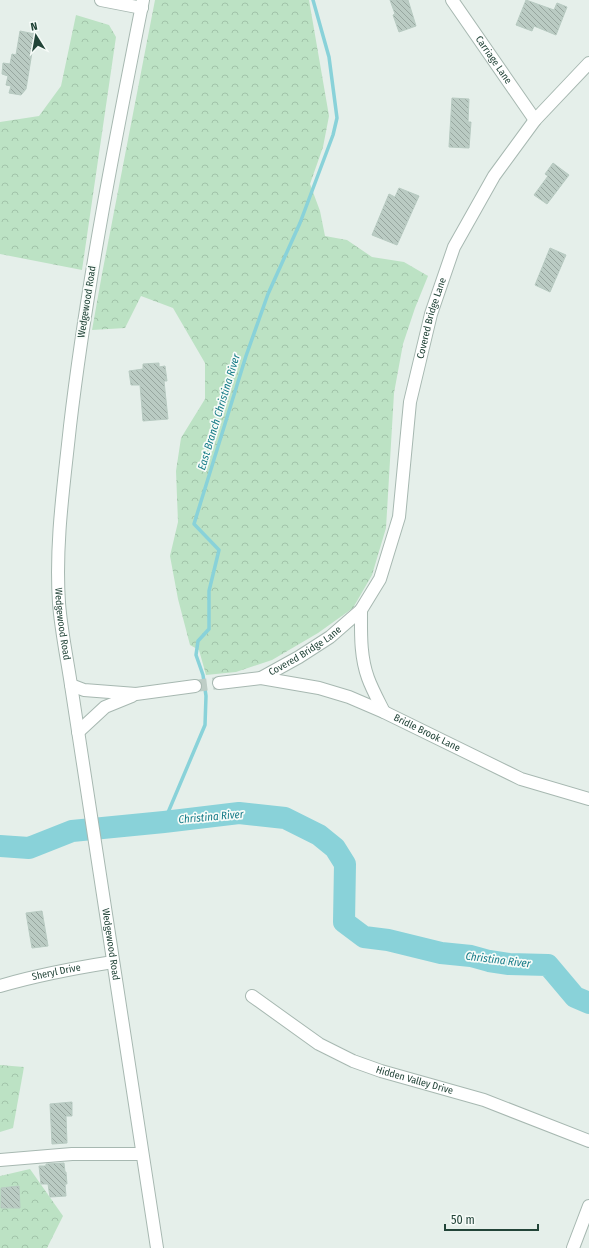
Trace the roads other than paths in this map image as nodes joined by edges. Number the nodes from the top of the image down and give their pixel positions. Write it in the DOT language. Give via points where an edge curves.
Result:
graph roads {
  1 [pos="101,0"];
  2 [pos="452,0"];
  3 [pos="143,4"];
  4 [pos="589,63"];
  5 [pos="535,120"];
  6 [pos="361,610"];
  7 [pos="261,678"];
  8 [pos="218,683"];
  9 [pos="71,685"];
  10 [pos="195,686"];
  11 [pos="136,694"];
  12 [pos="384,712"];
  13 [pos="78,732"];
  14 [pos="589,799"];
  15 [pos="113,962"];
  16 [pos="0,986"];
  17 [pos="252,996"];
  18 [pos="589,1141"];
  19 [pos="142,1154"];
  20 [pos="0,1160"];
  21 [pos="589,1206"];
  22 [pos="157,1248"];
  23 [pos="573,1248"];
  1 -- 3 [label="street"];
  2 -- 5 [label="street, Carriage Lane"];
  3 -- 9 [label="street, Wedgewood Road" via="104,199 78,363 64,480 58,540 59,603"];
  4 -- 5 [label="street, Covered Bridge Lane"];
  5 -- 6 [label="street, Covered Bridge Lane" via="494,176 454,247 431,314 410,402 399,517 380,579"];
  6 -- 7 [label="street, Covered Bridge Lane" via="330,637"];
  6 -- 12 [label="street" via="363,660 368,678"];
  7 -- 8 [label="street, Covered Bridge Lane"];
  7 -- 12 [label="street, Bridle Brook Lane" via="319,688"];
  9 -- 11 [label="street" via="84,690"];
  9 -- 13 [label="street, Wedgewood Road"];
  10 -- 11 [label="street"];
  11 -- 13 [label="street" via="105,707"];
  12 -- 14 [label="street, Bridle Brook Lane" via="521,779"];
  13 -- 15 [label="street, Wedgewood Road"];
  15 -- 16 [label="street, Sheryl Drive" via="62,970"];
  15 -- 19 [label="street, Wedgewood Road"];
  17 -- 18 [label="street, Hidden Valley Drive" via="319,1044 353,1061 381,1072 484,1100"];
  19 -- 20 [label="street" via="72,1154"];
  19 -- 22 [label="street, Wedgewood Road"];
  21 -- 23 [label="street"];
}
